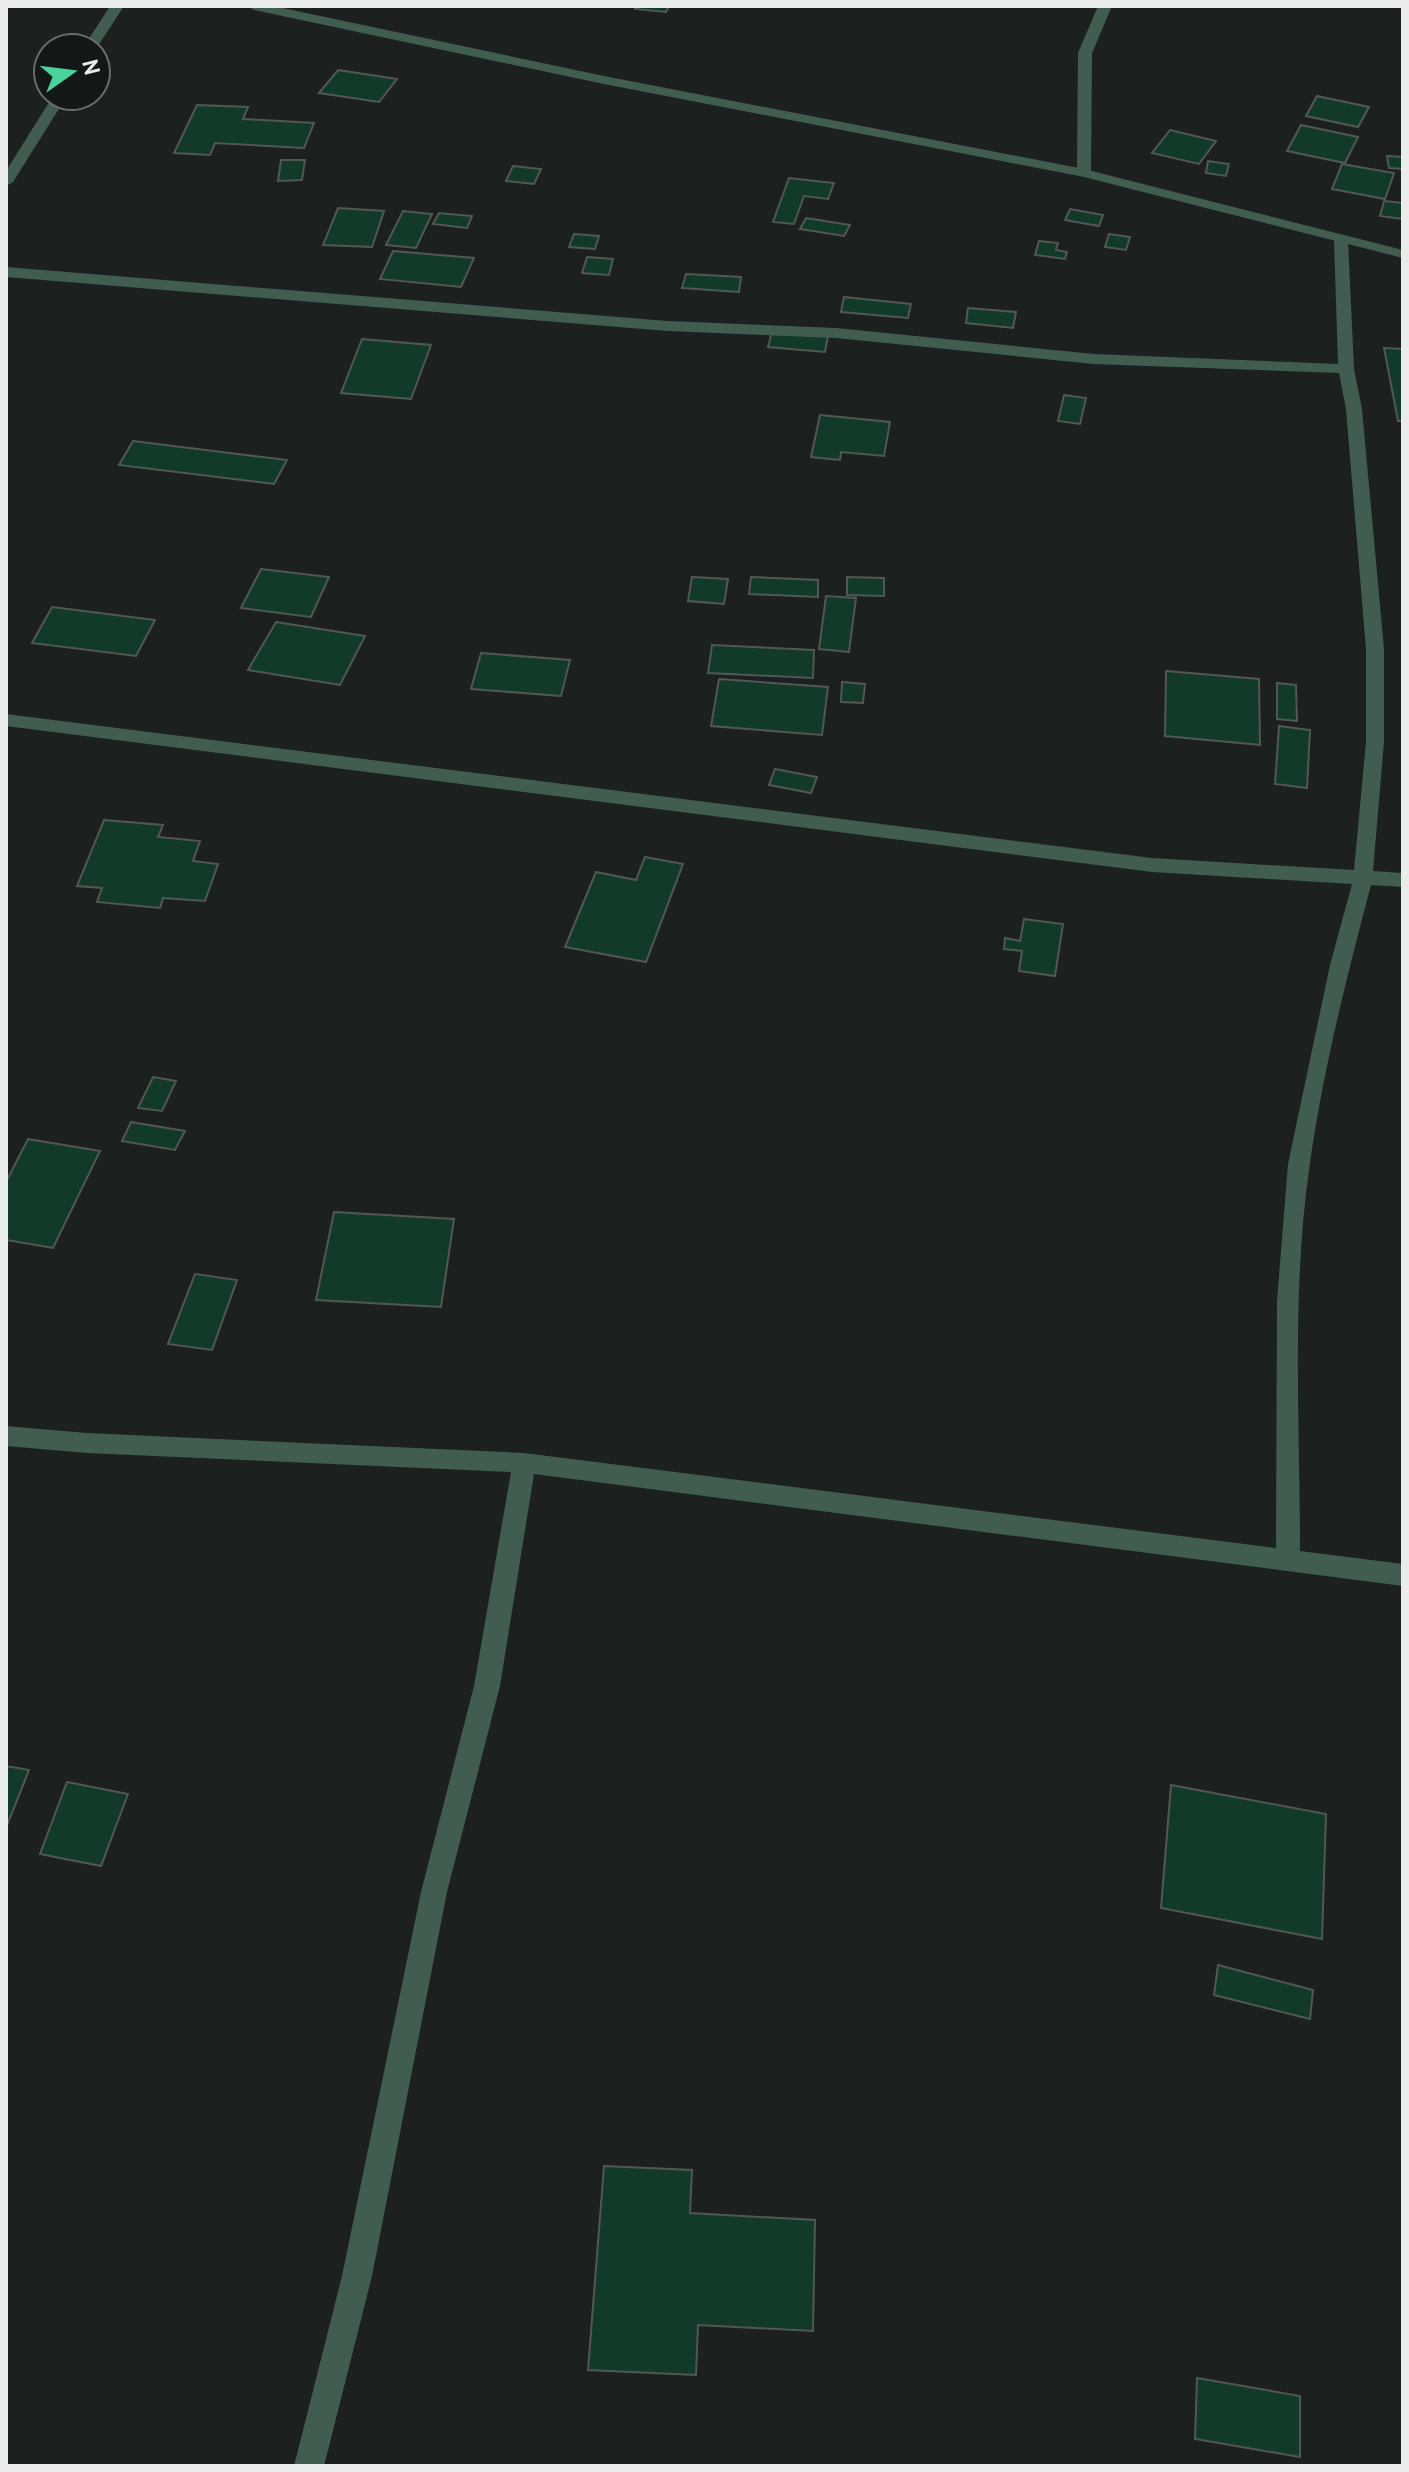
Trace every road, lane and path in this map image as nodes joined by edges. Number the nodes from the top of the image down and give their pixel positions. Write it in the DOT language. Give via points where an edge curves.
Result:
graph roads {
  1 [pos="117,6"];
  2 [pos="254,6"];
  3 [pos="1105,6"];
  4 [pos="100,32"];
  5 [pos="50,112"];
  6 [pos="1084,173"];
  7 [pos="6,182"];
  8 [pos="1341,241"];
  9 [pos="1403,254"];
  10 [pos="6,272"];
  11 [pos="1346,369"];
  12 [pos="6,720"];
  13 [pos="1363,877"];
  14 [pos="1403,880"];
  15 [pos="6,1436"];
  16 [pos="524,1463"];
  17 [pos="1288,1559"];
  18 [pos="1403,1575"];
  19 [pos="309,2466"];
  1 -- 4 [label="street"];
  2 -- 6 [label="street"];
  3 -- 6 [label="street" via="1085,53"];
  5 -- 7 [label="street"];
  6 -- 8 [label="street"];
  8 -- 9 [label="street"];
  8 -- 11 [label="street"];
  10 -- 11 [label="street" via="668,326 836,333 1106,360"];
  11 -- 13 [label="street" via="1375,649 1375,742"];
  12 -- 13 [label="street" via="1152,865"];
  13 -- 14 [label="street"];
  13 -- 17 [label="street" via="1299,1164 1288,1301"];
  15 -- 16 [label="street"];
  16 -- 17 [label="street"];
  16 -- 19 [label="street" via="487,1686 434,1892 357,2276"];
  17 -- 18 [label="street"];
}
